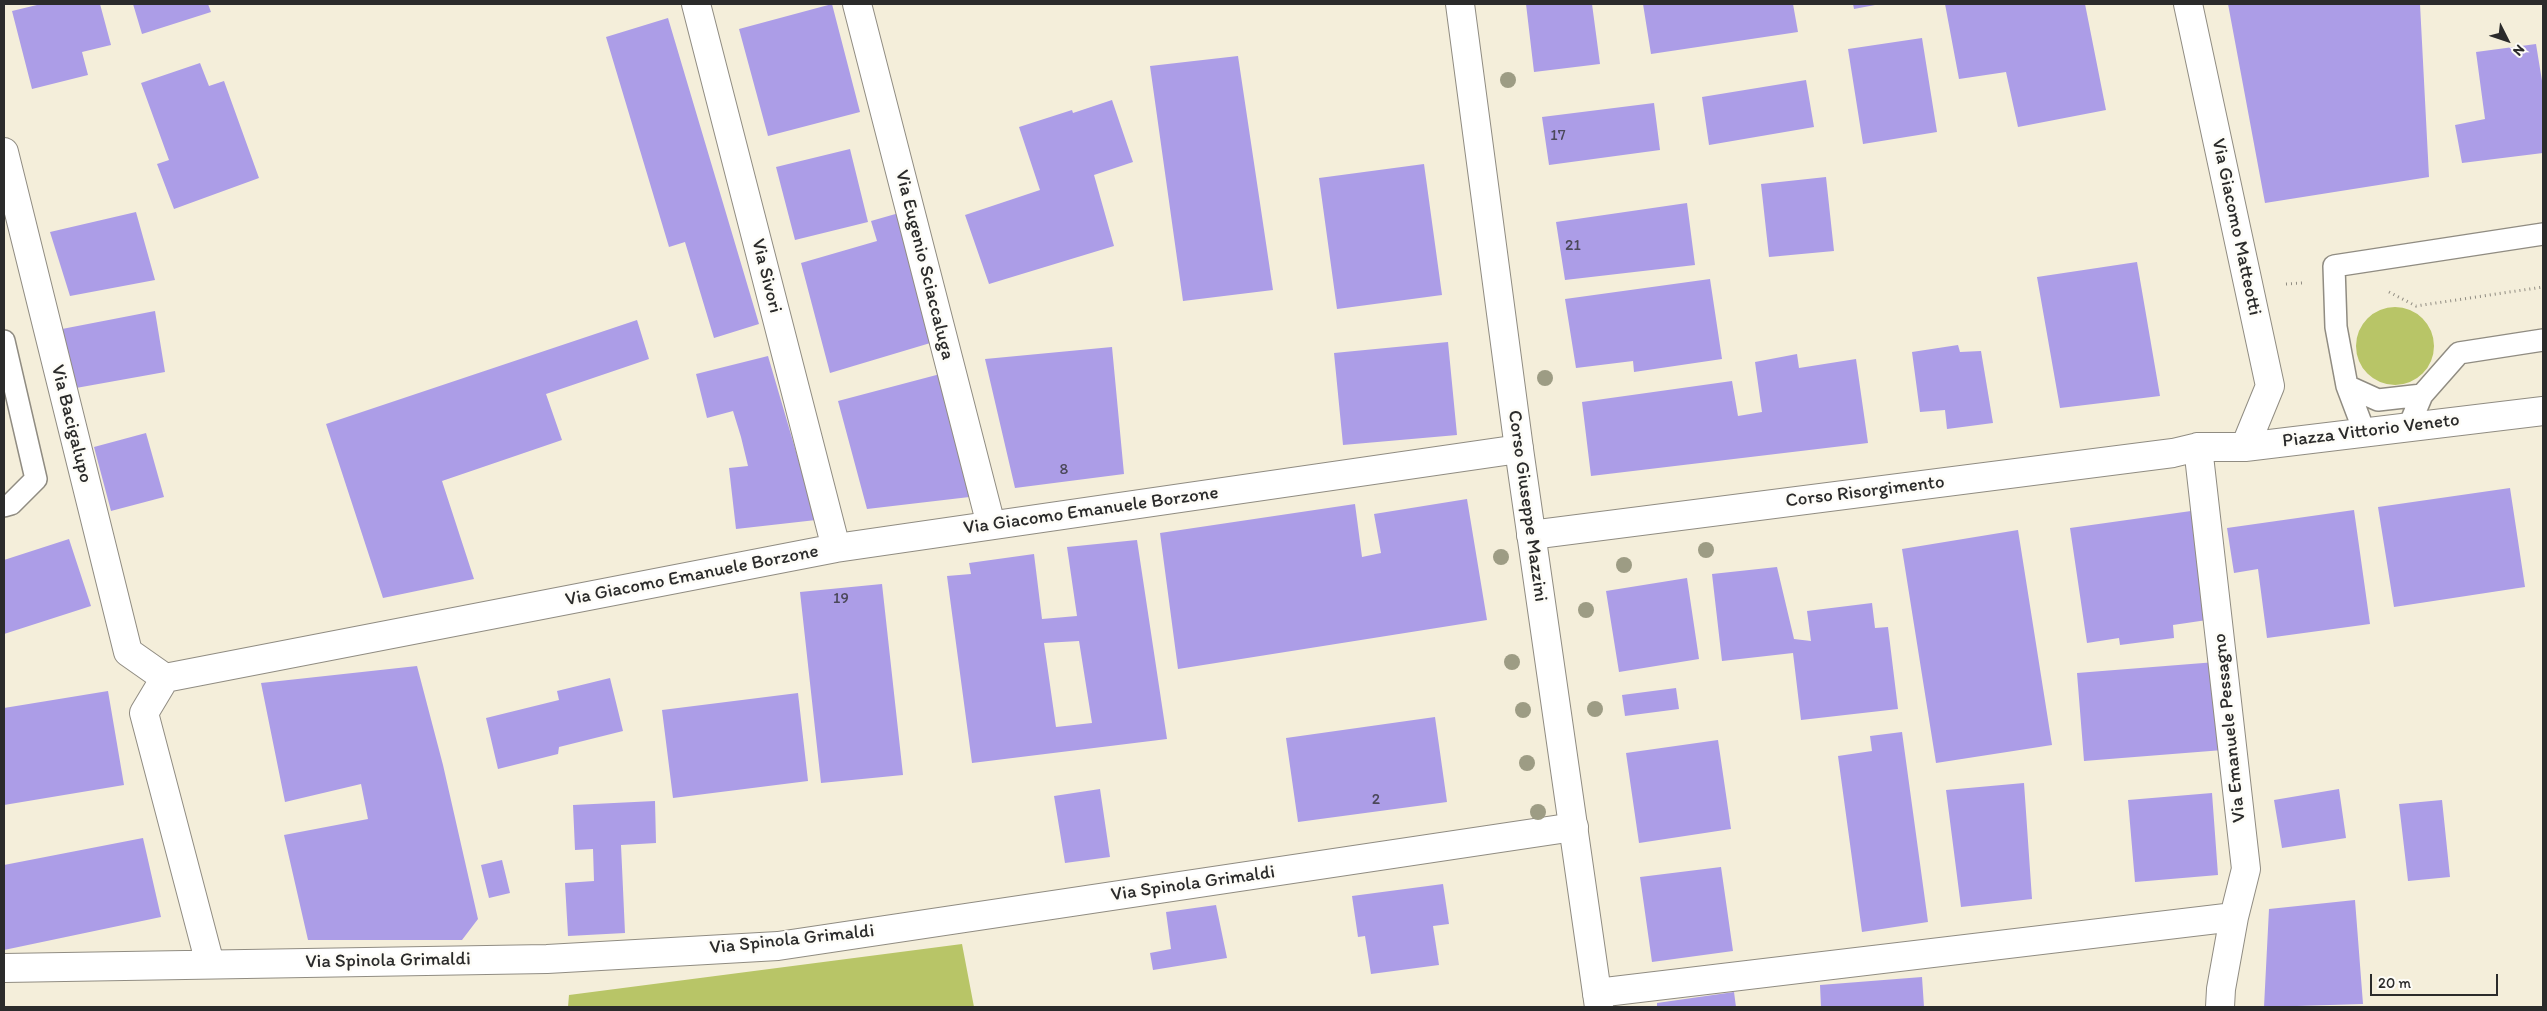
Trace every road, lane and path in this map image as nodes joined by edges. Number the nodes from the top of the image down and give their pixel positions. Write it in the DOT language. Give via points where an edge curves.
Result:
graph roads {
  1 [pos="696,4"];
  2 [pos="857,4"];
  3 [pos="1460,4"];
  4 [pos="2188,4"];
  5 [pos="4,152"];
  6 [pos="2543,234"];
  7 [pos="2543,340"];
  8 [pos="4,341"];
  9 [pos="2347,386"];
  10 [pos="2422,395"];
  11 [pos="2543,411"];
  12 [pos="2409,426"];
  13 [pos="2364,431"];
  14 [pos="2245,447"];
  15 [pos="2198,448"];
  16 [pos="1519,449"];
  17 [pos="4,506"];
  18 [pos="991,526"];
  19 [pos="1531,535"];
  20 [pos="836,548"];
  21 [pos="165,678"];
  22 [pos="1574,827"];
  23 [pos="2234,917"];
  24 [pos="210,964"];
  25 [pos="4,968"];
  26 [pos="1598,1000"];
  27 [pos="2220,1007"];
  1 -- 20 [label="street, Via Sivori"];
  2 -- 18 [label="street, Via Eugenio Sciaccaluga"];
  3 -- 16 [label="street, Corso Giuseppe Mazzini"];
  4 -- 14 [label="street, Via Giacomo Matteotti" via="2270,386"];
  5 -- 21 [label="street, Via Bacigalupo" via="128,652"];
  6 -- 9 [label="lane" via="2334,266 2336,327"];
  7 -- 10 [label="lane" via="2459,353"];
  8 -- 17 [label="lane" via="36,479 11,504"];
  9 -- 10 [label="lane" via="2378,400"];
  9 -- 13 [label="lane"];
  10 -- 12 [label="lane"];
  11 -- 12 [label="street, Piazza Vittorio Veneto"];
  12 -- 13 [label="street, Piazza Vittorio Veneto"];
  13 -- 14 [label="street, Piazza Vittorio Veneto"];
  14 -- 15 [label="street, Piazza Vittorio Veneto"];
  15 -- 19 [label="street, Corso Risorgimento"];
  15 -- 23 [label="street, Via Emanuele Pessagno" via="2246,869"];
  16 -- 18 [label="street, Via Giacomo Emanuele Borzone"];
  16 -- 19 [label="street, Corso Giuseppe Mazzini"];
  18 -- 20 [label="street, Via Giacomo Emanuele Borzone"];
  19 -- 22 [label="street, Corso Giuseppe Mazzini"];
  20 -- 21 [label="street, Via Giacomo Emanuele Borzone"];
  21 -- 24 [label="street" via="144,713"];
  22 -- 24 [label="street, Via Spinola Grimaldi" via="778,946 546,959"];
  22 -- 26 [label="street, Corso Giuseppe Mazzini"];
  23 -- 26 [label="street"];
  23 -- 27 [label="street, Via Emanuele Pessagno" via="2220,989"];
  24 -- 25 [label="street, Via Spinola Grimaldi"];
}
